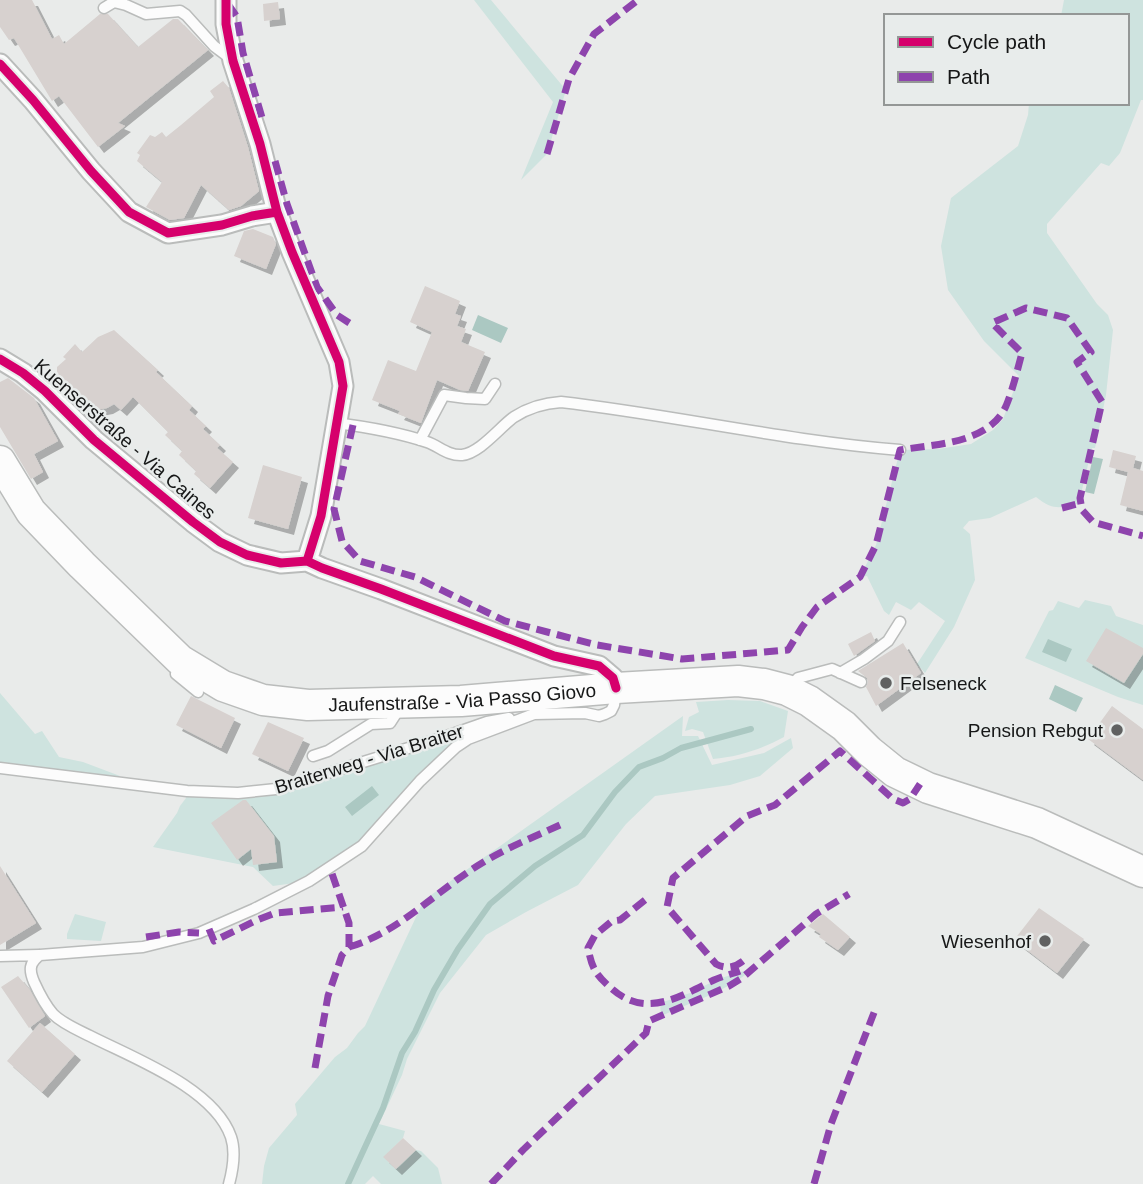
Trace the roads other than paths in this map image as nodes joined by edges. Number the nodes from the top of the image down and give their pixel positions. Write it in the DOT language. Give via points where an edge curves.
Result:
graph roads {
  1 [pos="226,0"];
  2 [pos="104,8"];
  3 [pos="233,61"];
  4 [pos="0,64"];
  5 [pos="277,212"];
  6 [pos="0,359"];
  7 [pos="495,384"];
  8 [pos="336,423"];
  9 [pos="420,440"];
  10 [pos="900,450"];
  11 [pos="0,461"];
  12 [pos="307,561"];
  13 [pos="900,622"];
  14 [pos="180,660"];
  15 [pos="841,673"];
  16 [pos="861,682"];
  17 [pos="616,688"];
  18 [pos="787,690"];
  19 [pos="198,692"];
  20 [pos="403,703"];
  21 [pos="534,714"];
  22 [pos="313,756"];
  23 [pos="0,768"];
  24 [pos="1143,872"];
  25 [pos="40,955"];
  26 [pos="0,956"];
  27 [pos="229,1184"];
  1 -- 3 [label="street"];
  2 -- 3 [label="lane" via="114,2 146,14 180,11"];
  3 -- 5 [label="street"];
  4 -- 5 [label="street" via="129,212 168,233"];
  5 -- 8 [label="street" via="339,362 343,386"];
  6 -- 12 [label="street, Kuenserstraße - Via Caines" via="45,391 93,440 220,542 247,555 281,563"];
  7 -- 9 [label="lane" via="485,399 444,395"];
  8 -- 9 [label="lane"];
  8 -- 12 [label="street" via="321,516"];
  9 -- 10 [label="lane" via="462,455 514,416 561,402"];
  11 -- 14 [label="main road, Jaufenstraße - Via Passo Giovo" via="31,512"];
  12 -- 17 [label="street, Kuenserstraße - Via Caines" via="554,656 599,666 613,678"];
  13 -- 15 [label="lane" via="888,641"];
  14 -- 19 [label="lane" via="176,674"];
  14 -- 20 [label="main road, Jaufenstraße - Via Passo Giovo" via="223,686 262,700 308,705"];
  15 -- 16 [label="lane"];
  15 -- 18 [label="lane" via="832,669 798,678"];
  17 -- 18 [label="main road, Jaufenstraße - Via Passo Giovo" via="738,681"];
  17 -- 20 [label="main road, Jaufenstraße - Via Passo Giovo"];
  17 -- 21 [label="lane, Braiterweg - Via Braiter" via="614,705 605,714"];
  18 -- 24 [label="main road, Jaufenstraße - Via Passo Giovo" via="844,726 895,772 928,788 1037,823"];
  20 -- 22 [label="lane" via="390,723 371,724"];
  21 -- 23 [label="lane, Braiterweg - Via Braiter" via="488,722 276,789 238,793"];
  21 -- 25 [label="lane, Braiterweg - Via Braiter" via="456,747 362,846 309,881 254,909 199,933 143,947"];
  25 -- 26 [label="lane, Braiterweg - Via Braiter"];
  25 -- 27 [label="lane" via="30,966 32,977 55,1016 166,1074 201,1097 225,1123 233,1150"];
}
